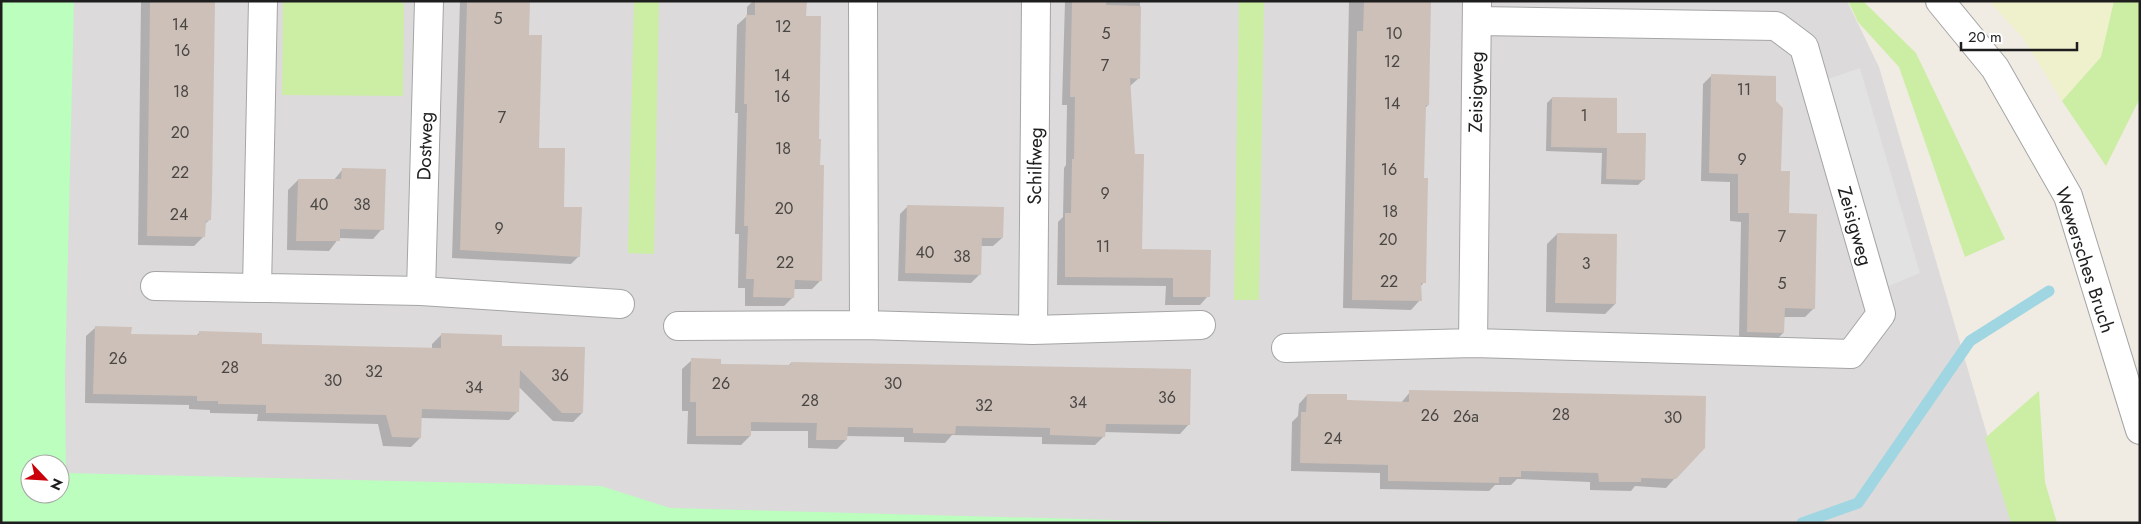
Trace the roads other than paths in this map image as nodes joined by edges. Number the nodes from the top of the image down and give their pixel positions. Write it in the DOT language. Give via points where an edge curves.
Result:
graph roads {
  1 [pos="263,1"];
  2 [pos="429,1"];
  3 [pos="863,1"];
  4 [pos="1036,1"];
  5 [pos="1940,1"];
  6 [pos="1477,11"];
  7 [pos="155,286"];
  8 [pos="257,288"];
  9 [pos="421,291"];
  10 [pos="620,304"];
  11 [pos="1201,325"];
  12 [pos="678,326"];
  13 [pos="864,326"];
  14 [pos="1033,330"];
  15 [pos="1472,343"];
  16 [pos="1286,348"];
  17 [pos="2140,430"];
  1 -- 8 [label="street"];
  2 -- 9 [label="street, Dostweg"];
  3 -- 13 [label="street"];
  4 -- 14 [label="street, Schilfweg"];
  5 -- 17 [label="street, Wewersches Bruch" via="1995,68 2068,196"];
  6 -- 15 [label="street, Zeisigweg"];
  6 -- 15 [label="street, Zeisigweg" via="1776,26 1804,47 1881,314 1851,354"];
  7 -- 8 [label="street"];
  8 -- 9 [label="street"];
  9 -- 10 [label="street"];
  11 -- 14 [label="street"];
  12 -- 13 [label="street"];
  13 -- 14 [label="street"];
  15 -- 16 [label="street, Zeisigweg"];
}
